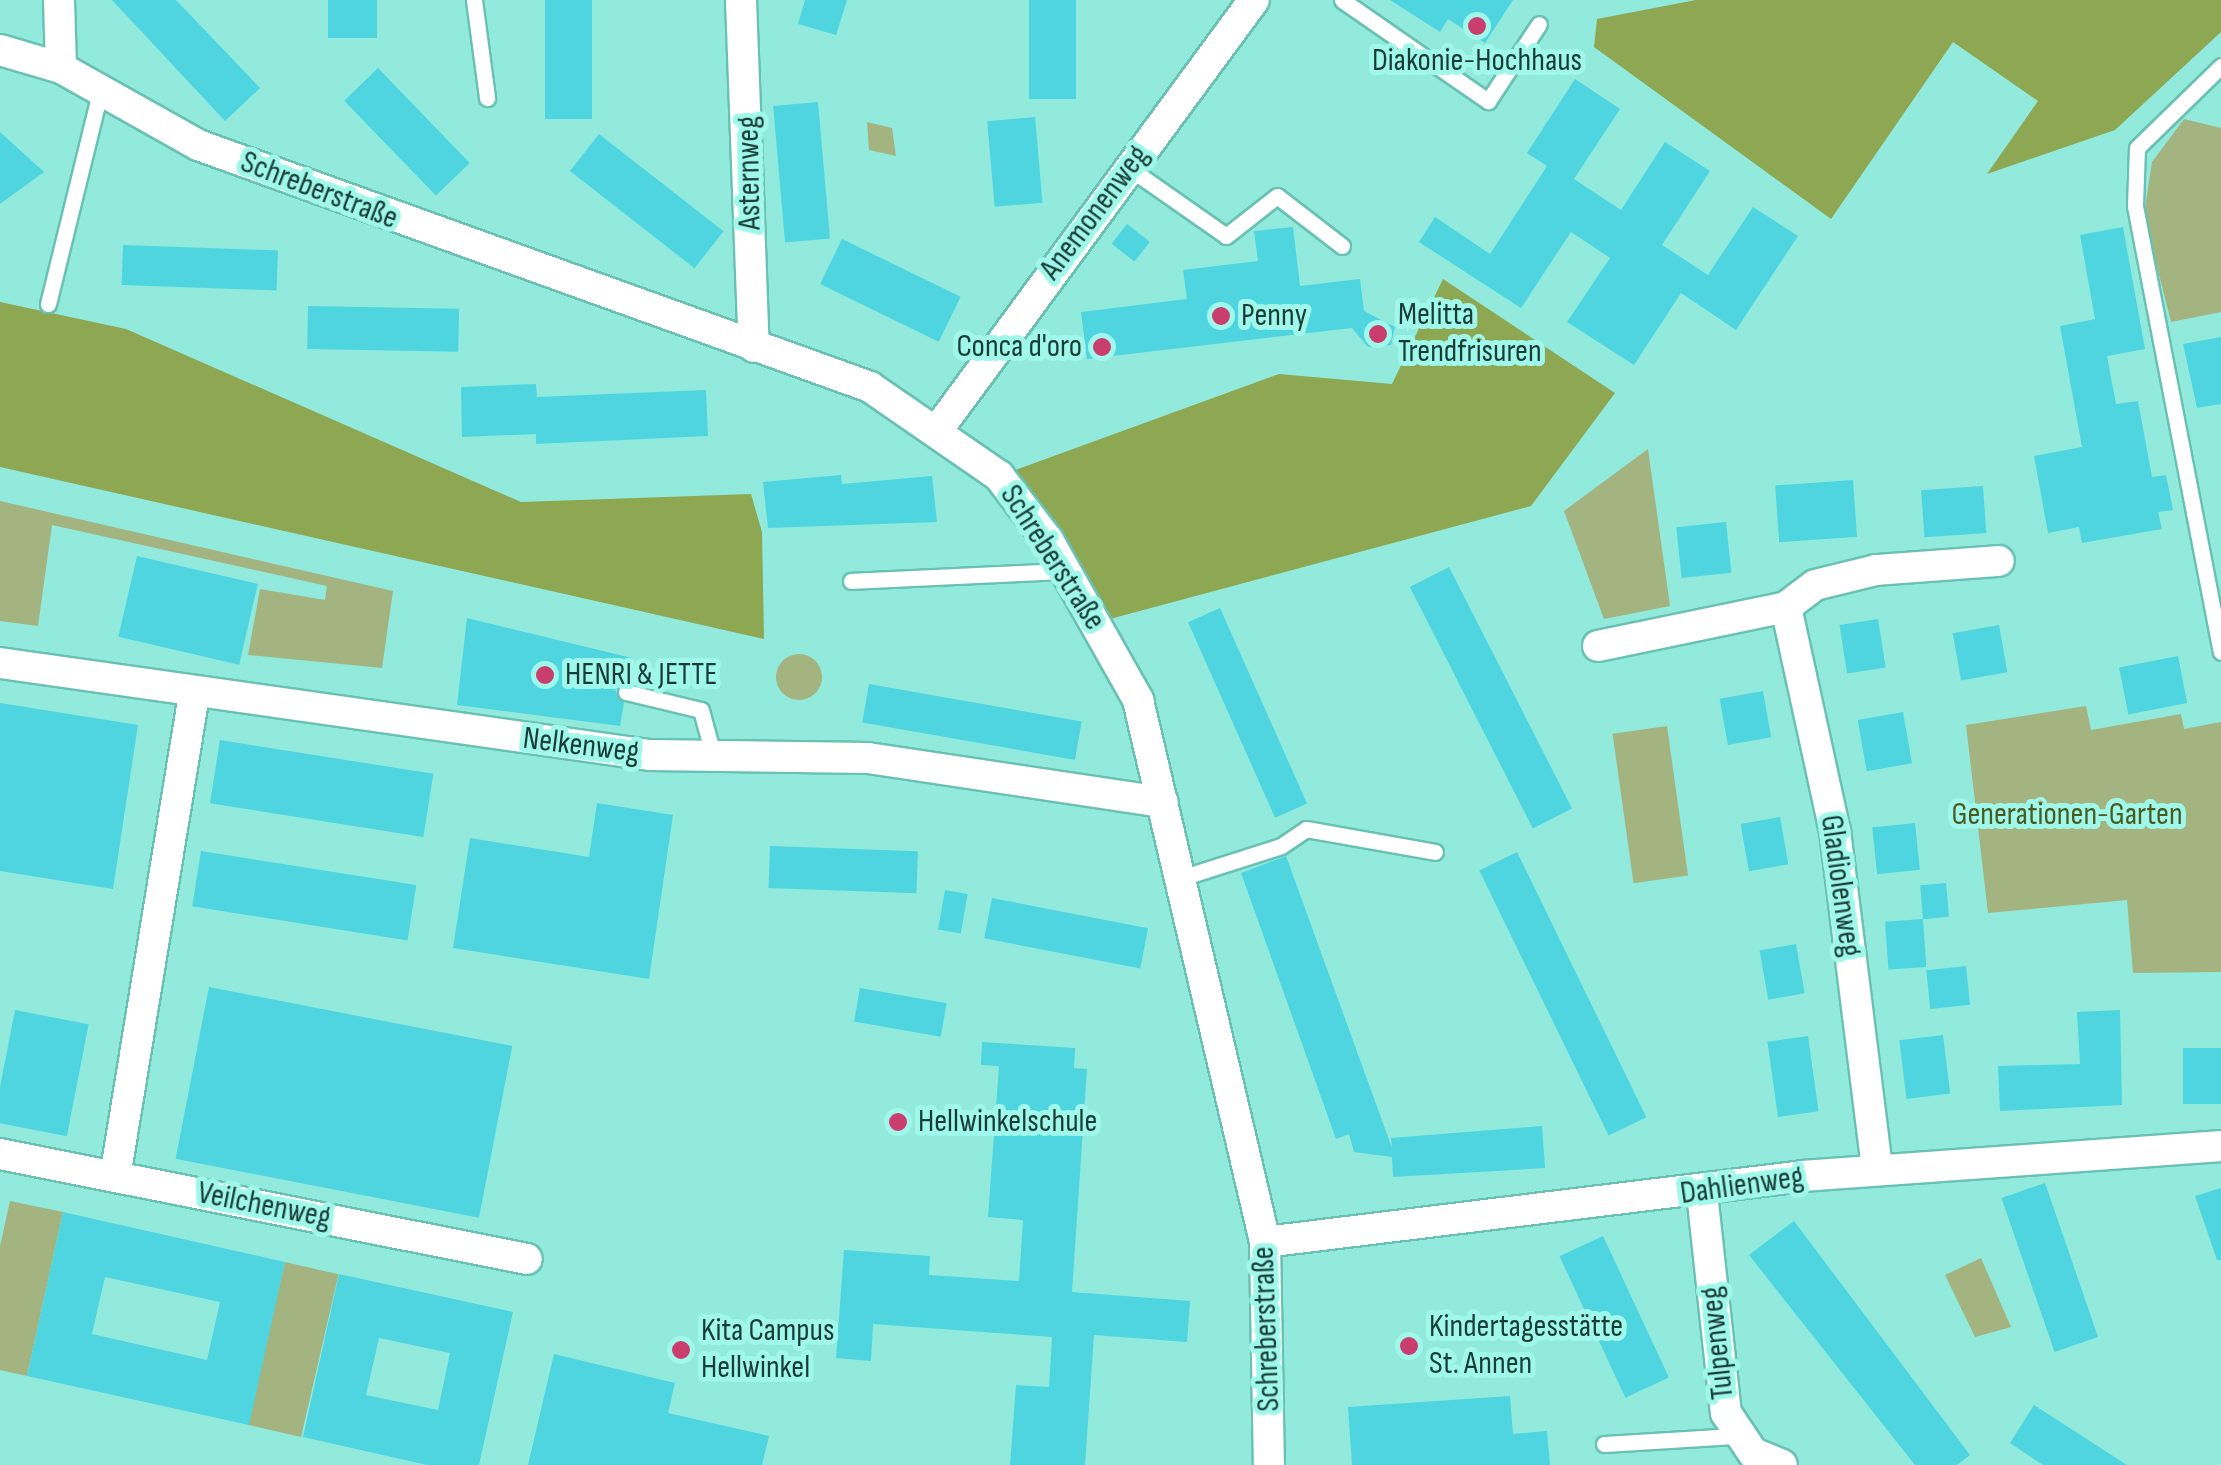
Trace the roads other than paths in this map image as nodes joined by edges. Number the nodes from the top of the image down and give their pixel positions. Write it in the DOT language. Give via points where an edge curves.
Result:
graph roads {
  1 [pos="58,0"];
  2 [pos="474,0"];
  3 [pos="740,0"];
  4 [pos="1254,0"];
  5 [pos="1342,0"];
  6 [pos="1539,24"];
  7 [pos="0,50"];
  8 [pos="2221,66"];
  9 [pos="61,68"];
  10 [pos="100,92"];
  11 [pos="488,98"];
  12 [pos="1129,168"];
  13 [pos="1342,246"];
  14 [pos="48,304"];
  15 [pos="754,346"];
  16 [pos="939,428"];
  17 [pos="1999,562"];
  18 [pos="1066,571"];
  19 [pos="851,582"];
  20 [pos="1786,607"];
  21 [pos="1598,646"];
  22 [pos="2221,652"];
  23 [pos="0,663"];
  24 [pos="626,692"];
  25 [pos="194,696"];
  26 [pos="714,758"];
  27 [pos="1163,802"];
  28 [pos="1435,852"];
  29 [pos="1184,876"];
  30 [pos="2221,1146"];
  31 [pos="0,1154"];
  32 [pos="1877,1169"];
  33 [pos="115,1177"];
  34 [pos="1702,1193"];
  35 [pos="1265,1242"];
  36 [pos="528,1259"];
  37 [pos="1735,1436"];
  38 [pos="1604,1444"];
  39 [pos="1268,1465"];
  40 [pos="1782,1465"];
  1 -- 9 [label="street"];
  2 -- 11 [label="lane"];
  3 -- 15 [label="street, Asternweg"];
  4 -- 12 [label="street, Anemonenweg"];
  5 -- 6 [label="lane" via="1488,101"];
  7 -- 9 [label="street, Schreberstraße"];
  8 -- 22 [label="lane" via="2137,148 2135,206"];
  9 -- 10 [label="street, Schreberstraße"];
  10 -- 14 [label="lane"];
  10 -- 15 [label="street, Schreberstraße" via="198,145"];
  12 -- 13 [label="lane" via="1226,236 1277,196"];
  12 -- 16 [label="street, Anemonenweg"];
  15 -- 16 [label="street, Schreberstraße" via="870,387"];
  16 -- 18 [label="street, Schreberstraße" via="999,476"];
  17 -- 20 [label="street" via="1876,570 1816,585"];
  18 -- 19 [label="lane"];
  18 -- 27 [label="street, Schreberstraße" via="1138,700"];
  20 -- 21 [label="street"];
  20 -- 32 [label="street, Gladiolenweg" via="1834,831"];
  23 -- 25 [label="street, Nelkenweg"];
  24 -- 26 [label="lane" via="701,710"];
  25 -- 26 [label="street, Nelkenweg"];
  25 -- 33 [label="street"];
  26 -- 27 [label="street, Nelkenweg" via="868,758"];
  27 -- 29 [label="street, Schreberstraße"];
  28 -- 29 [label="lane" via="1306,829 1282,846"];
  29 -- 35 [label="street, Schreberstraße"];
  30 -- 32 [label="street, Dahlienweg"];
  31 -- 33 [label="street, Veilchenweg"];
  32 -- 34 [label="street, Dahlienweg"];
  33 -- 36 [label="street, Veilchenweg"];
  34 -- 35 [label="street, Dahlienweg"];
  34 -- 37 [label="street, Tulpenweg"];
  35 -- 39 [label="street, Schreberstraße"];
  37 -- 38 [label="lane"];
  37 -- 40 [label="street, Tulpenweg"];
}
